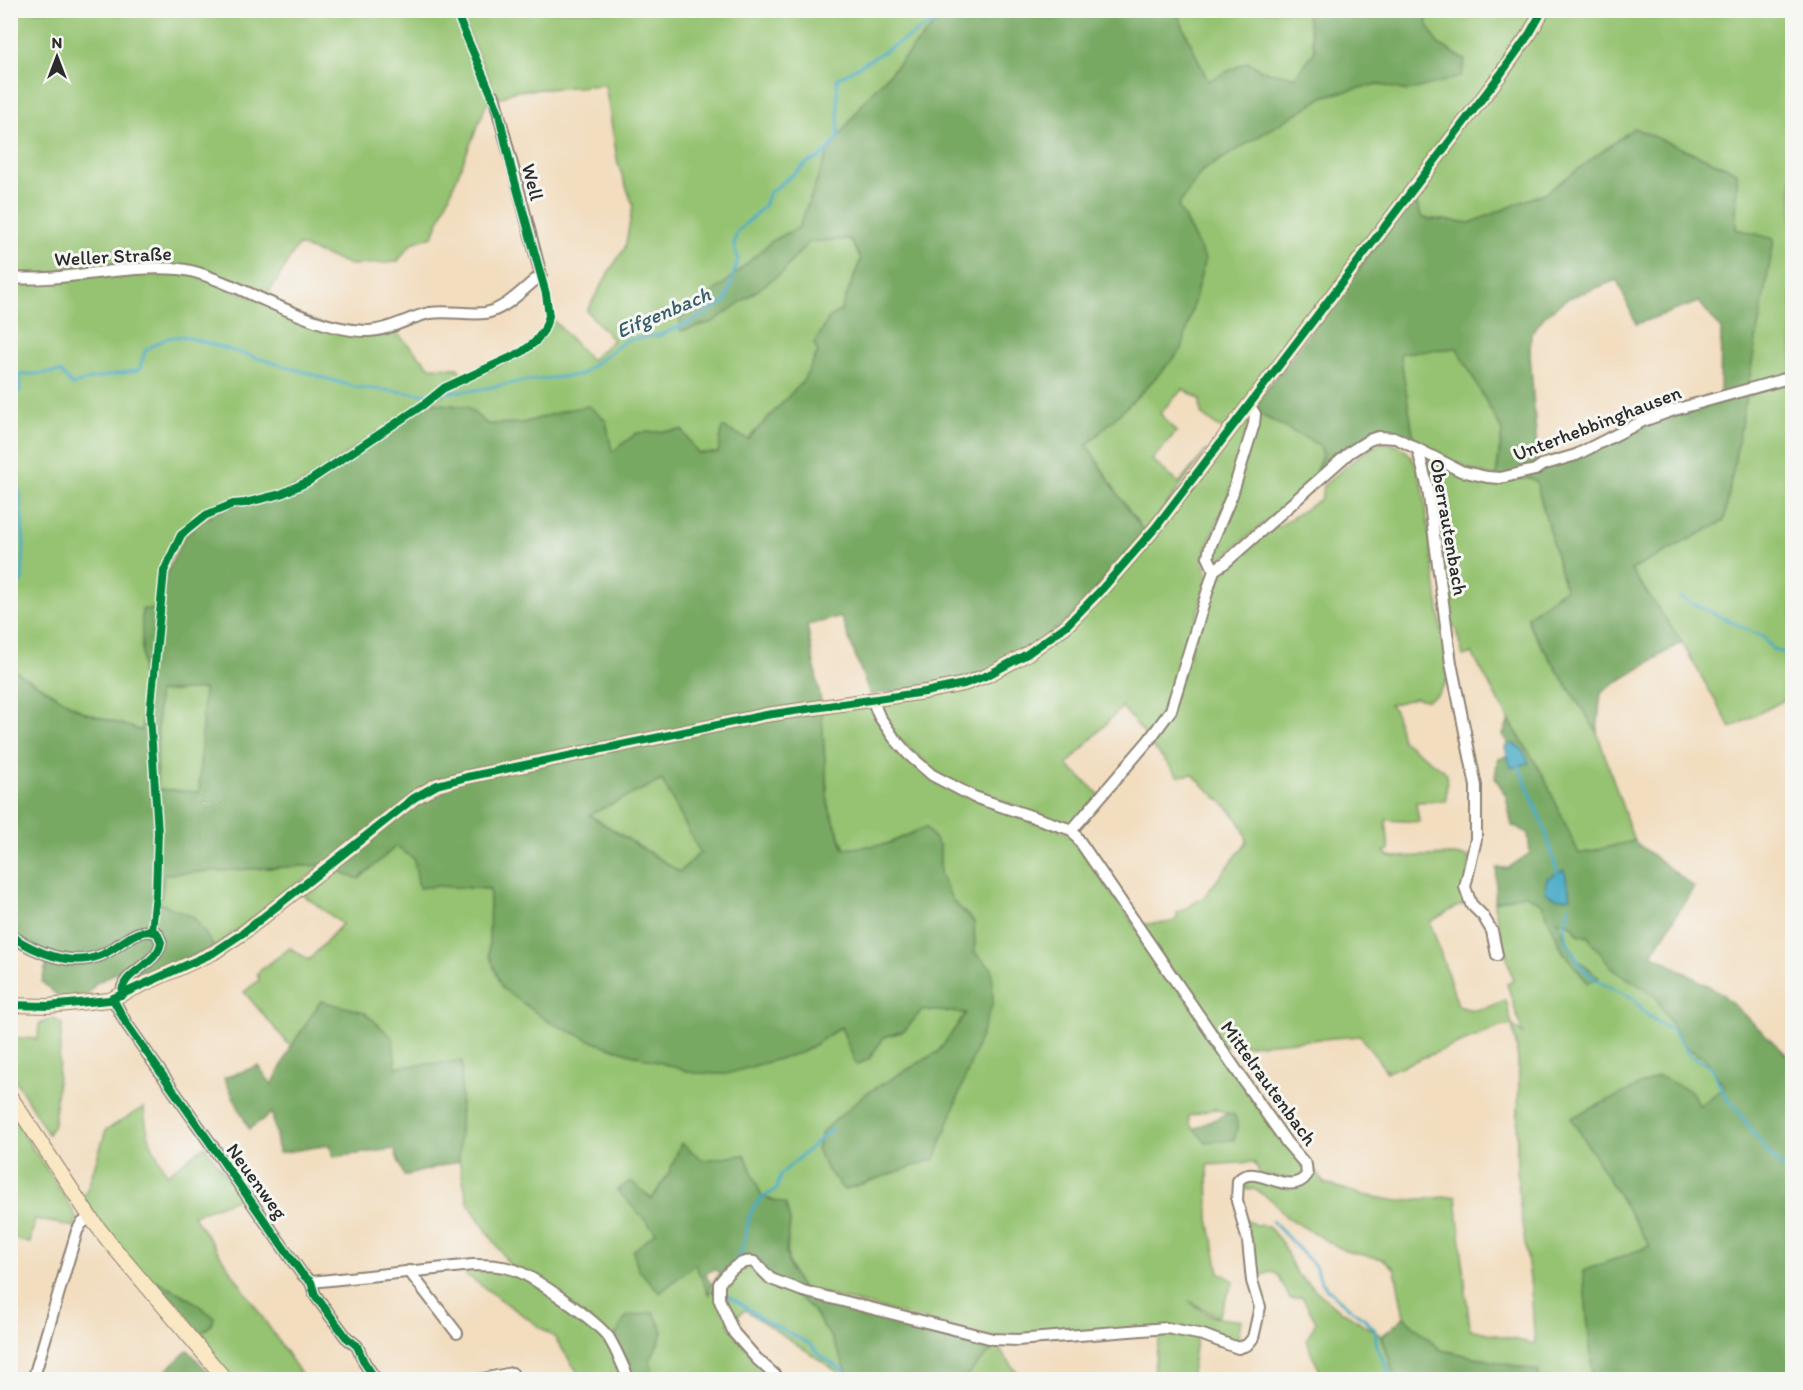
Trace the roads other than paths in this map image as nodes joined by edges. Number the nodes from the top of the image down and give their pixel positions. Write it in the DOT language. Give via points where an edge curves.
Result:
graph roads {
  1 [pos="1542,10"];
  2 [pos="494,96"];
  3 [pos="10,278"];
  4 [pos="282,308"];
  5 [pos="1792,377"];
  6 [pos="1249,405"];
  7 [pos="1418,450"];
  8 [pos="1214,570"];
  9 [pos="872,699"];
  10 [pos="1071,830"];
  11 [pos="10,935"];
  12 [pos="1497,955"];
  13 [pos="118,997"];
  14 [pos="10,998"];
  15 [pos="70,1003"];
  16 [pos="10,1005"];
  17 [pos="10,1096"];
  18 [pos="90,1217"];
  19 [pos="409,1271"];
  20 [pos="311,1282"];
  21 [pos="457,1333"];
  22 [pos="33,1380"];
  23 [pos="226,1380"];
  24 [pos="376,1380"];
  25 [pos="478,1380"];
  26 [pos="518,1380"];
  27 [pos="629,1380"];
  28 [pos="780,1380"];
  1 -- 6 [label="main road" via="1506,68"];
  2 -- 4 [label="street, Well" via="541,275 487,313 430,313 370,331 339,328"];
  3 -- 4 [label="street, Weller Straße" via="181,269"];
  5 -- 7 [label="street, Unterhebbinghausen" via="1674,410 1576,455 1500,478 1461,471"];
  6 -- 8 [label="street" via="1255,414 1254,424 1232,495 1210,547 1208,557"];
  6 -- 9 [label="main road" via="1145,540 1067,625 1027,654 988,675 953,687"];
  7 -- 8 [label="street, Oberrautenbach" via="1387,436 1369,440 1350,452"];
  7 -- 12 [label="street, Oberrautenbach" via="1428,489 1451,663 1476,786 1476,839 1465,887 1471,904 1492,931"];
  8 -- 10 [label="street" via="1171,710"];
  9 -- 10 [label="street" via="894,738 938,779 974,797"];
  9 -- 13 [label="main road" via="765,715 437,785 414,798 234,940"];
  10 -- 28 [label="street, Mittelrautenbach" via="1307,1169 1306,1177 1295,1183 1251,1174 1238,1181 1237,1201 1260,1307 1251,1342 1238,1348 1203,1335 1167,1328 993,1340 803,1291 771,1279 748,1261 739,1264 719,1284 719,1299 734,1333"];
  11 -- 13 [label="street" via="28,947 72,959 92,959 144,931 158,933 159,952 127,980"];
  13 -- 15 [label="main road" via="96,1003"];
  13 -- 20 [label="street, Neuenweg" via="123,1018"];
  14 -- 15 [label="main road"];
  15 -- 16 [label="main road"];
  17 -- 18 [label="main road"];
  18 -- 22 [label="street" via="77,1231"];
  18 -- 23 [label="main road"];
  19 -- 20 [label="street"];
  19 -- 21 [label="street"];
  19 -- 27 [label="street" via="473,1264 522,1273 597,1325 611,1342"];
  20 -- 24 [label="street, Neuenweg" via="315,1295 357,1346"];
  25 -- 26 [label="street" via="512,1373"];
}
